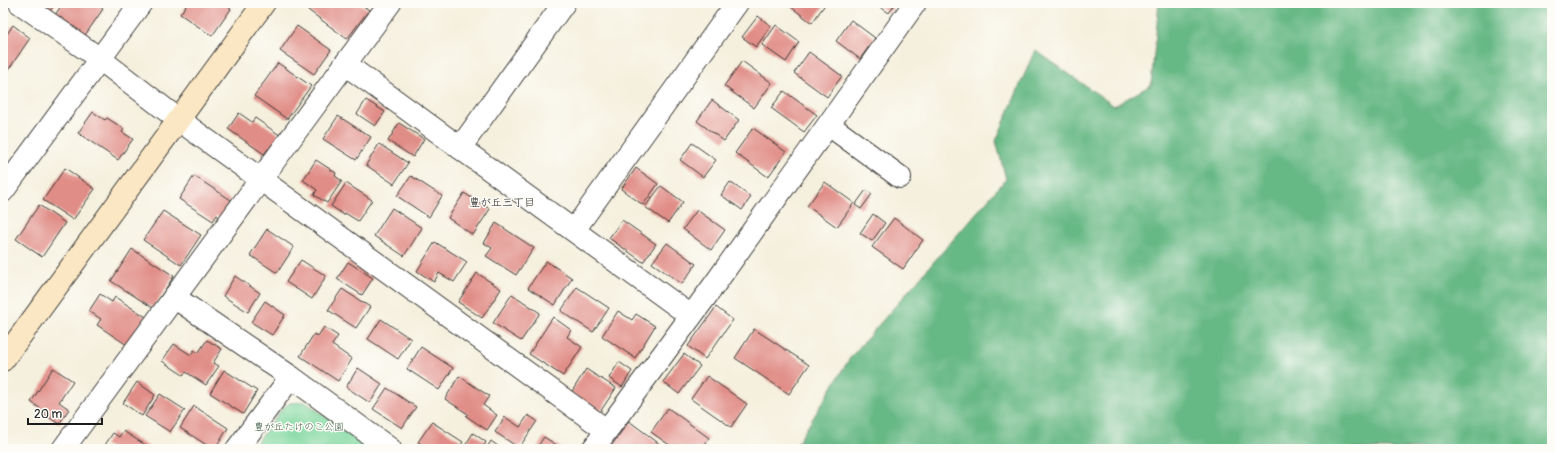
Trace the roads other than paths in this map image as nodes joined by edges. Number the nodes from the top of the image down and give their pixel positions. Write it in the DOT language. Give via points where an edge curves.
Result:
graph roads {
  1 [pos="20,3"];
  2 [pos="141,3"];
  3 [pos="264,3"];
  4 [pos="390,3"];
  5 [pos="564,3"];
  6 [pos="738,3"];
  7 [pos="916,3"];
  8 [pos="100,59"];
  9 [pos="345,64"];
  10 [pos="179,120"];
  11 [pos="829,125"];
  12 [pos="460,148"];
  13 [pos="900,177"];
  14 [pos="261,179"];
  15 [pos="3,191"];
  16 [pos="574,230"];
  17 [pos="174,297"];
  18 [pos="691,316"];
  19 [pos="3,360"];
  20 [pos="291,377"];
  21 [pos="606,430"];
  22 [pos="63,449"];
  23 [pos="237,449"];
  24 [pos="390,449"];
  25 [pos="594,449"];
  1 -- 8 [label="street"];
  2 -- 8 [label="street"];
  3 -- 10 [label="street"];
  4 -- 9 [label="street"];
  5 -- 12 [label="street"];
  6 -- 16 [label="street"];
  7 -- 11 [label="street"];
  8 -- 10 [label="street"];
  8 -- 15 [label="street"];
  9 -- 12 [label="street"];
  9 -- 14 [label="street"];
  10 -- 14 [label="street"];
  10 -- 19 [label="street"];
  11 -- 13 [label="street"];
  11 -- 18 [label="street"];
  12 -- 16 [label="street"];
  14 -- 17 [label="street"];
  14 -- 21 [label="street"];
  16 -- 18 [label="street"];
  17 -- 20 [label="street"];
  17 -- 22 [label="street"];
  18 -- 21 [label="street"];
  20 -- 23 [label="street"];
  20 -- 24 [label="street"];
  21 -- 25 [label="street"];
}
